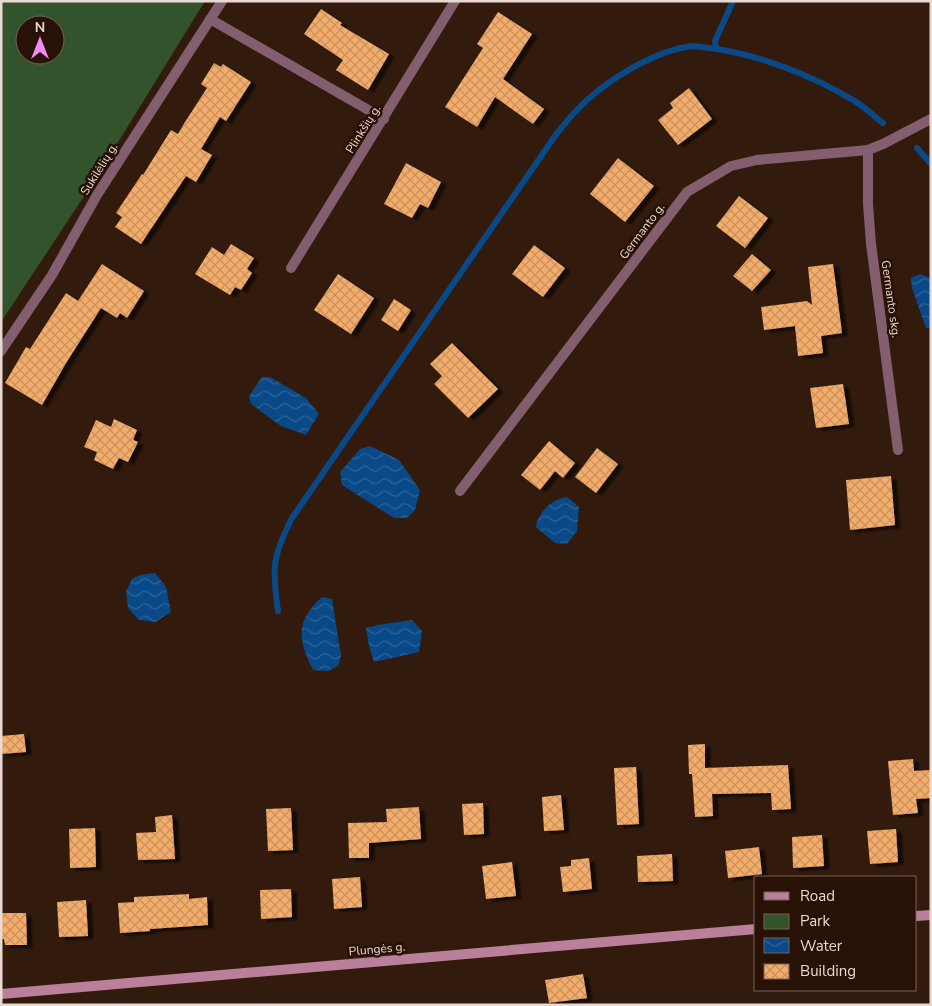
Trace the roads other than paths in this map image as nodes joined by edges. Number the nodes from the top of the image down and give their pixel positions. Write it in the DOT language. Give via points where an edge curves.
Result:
graph roads {
  1 [pos="222,1"];
  2 [pos="456,1"];
  3 [pos="210,19"];
  4 [pos="384,119"];
  5 [pos="931,119"];
  6 [pos="868,150"];
  7 [pos="291,268"];
  8 [pos="1,351"];
  9 [pos="898,450"];
  10 [pos="460,491"];
  11 [pos="931,915"];
  12 [pos="917,916"];
  13 [pos="754,929"];
  14 [pos="1,994"];
  1 -- 3 [label="street, Sukilėlių g."];
  2 -- 4 [label="street, Plinkšių g."];
  3 -- 4 [label="street"];
  3 -- 8 [label="street, Sukilėlių g." via="97,195 52,275"];
  4 -- 7 [label="street, Plinkšių g."];
  5 -- 6 [label="street, Germanto g."];
  6 -- 9 [label="street, Germanto skg." via="871,244"];
  6 -- 10 [label="street, Germanto g." via="757,160 731,166 687,192"];
  11 -- 12 [label="main road"];
  13 -- 14 [label="main road, Plungės g."];
}
